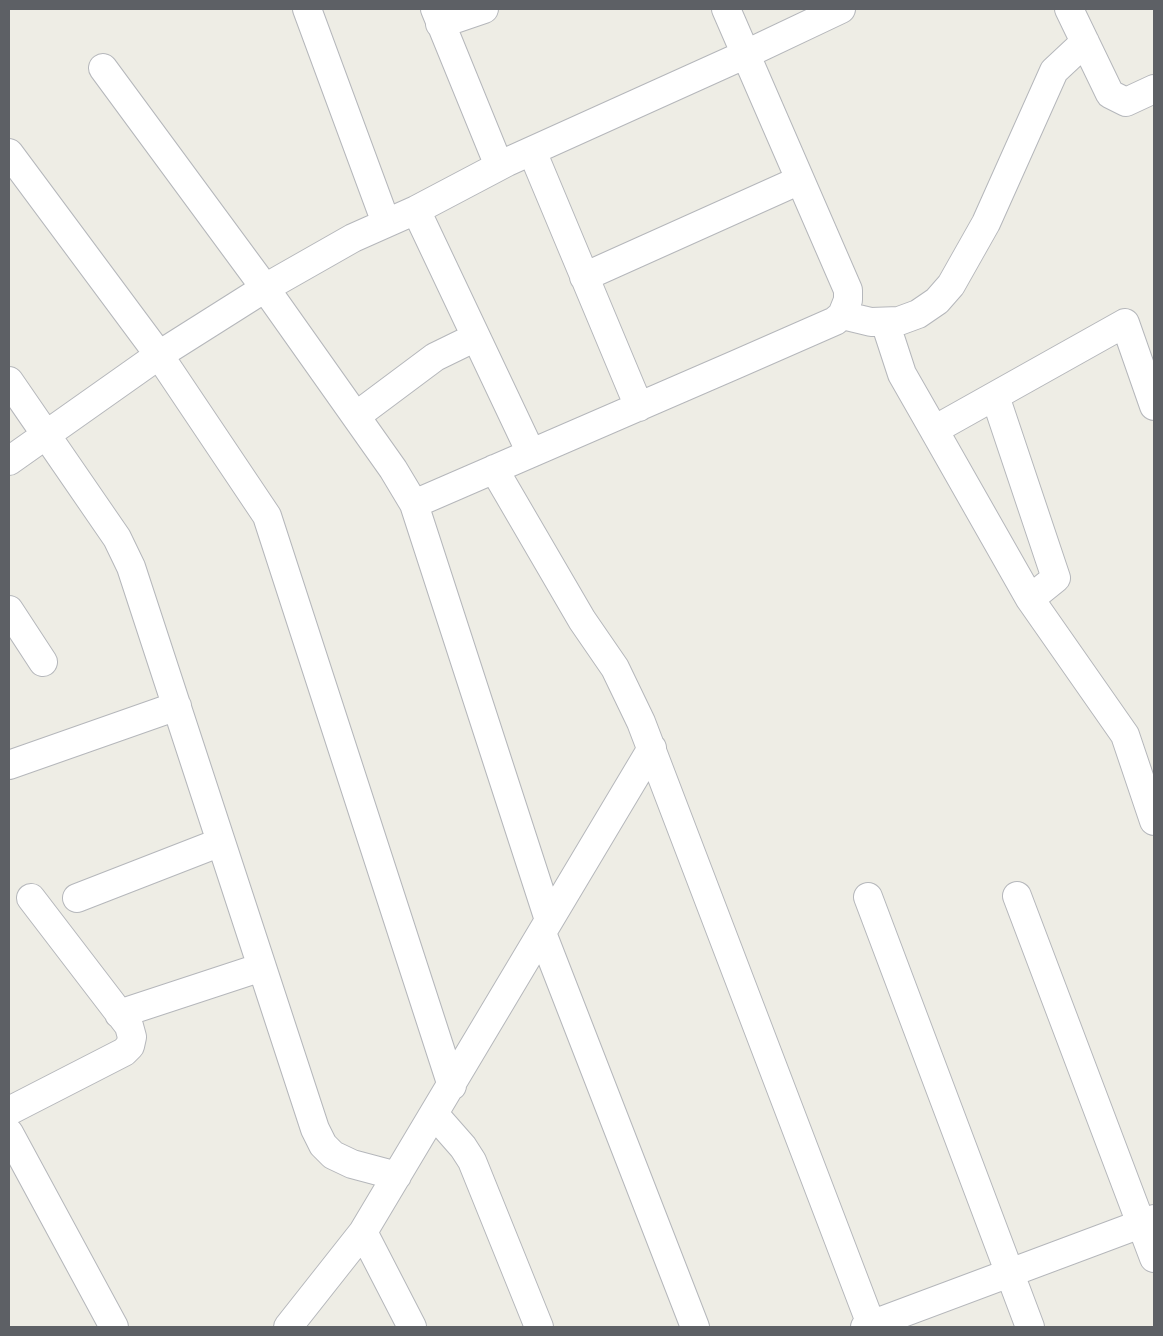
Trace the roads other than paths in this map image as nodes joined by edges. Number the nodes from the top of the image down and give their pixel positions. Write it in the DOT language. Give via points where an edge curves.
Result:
graph roads {
  1 [pos="307,9"];
  2 [pos="484,9"];
  3 [pos="726,9"];
  4 [pos="841,9"];
  5 [pos="1069,9"];
  6 [pos="437,16"];
  7 [pos="1085,42"];
  8 [pos="744,55"];
  9 [pos="103,68"];
  10 [pos="1154,89"];
  11 [pos="532,151"];
  12 [pos="9,153"];
  13 [pos="499,166"];
  14 [pos="800,180"];
  15 [pos="416,210"];
  16 [pos="386,223"];
  17 [pos="584,277"];
  18 [pos="265,288"];
  19 [pos="842,315"];
  20 [pos="885,322"];
  21 [pos="476,337"];
  22 [pos="159,355"];
  23 [pos="9,381"];
  24 [pos="995,396"];
  25 [pos="1154,406"];
  26 [pos="639,407"];
  27 [pos="356,416"];
  28 [pos="934,430"];
  29 [pos="47,434"];
  30 [pos="531,453"];
  31 [pos="9,461"];
  32 [pos="494,469"];
  33 [pos="414,504"];
  34 [pos="1030,599"];
  35 [pos="9,610"];
  36 [pos="43,662"];
  37 [pos="177,706"];
  38 [pos="652,748"];
  39 [pos="9,765"];
  40 [pos="1154,821"];
  41 [pos="221,842"];
  42 [pos="1017,896"];
  43 [pos="868,897"];
  44 [pos="31,898"];
  45 [pos="77,898"];
  46 [pos="545,926"];
  47 [pos="262,967"];
  48 [pos="119,1014"];
  49 [pos="452,1086"];
  50 [pos="9,1111"];
  51 [pos="434,1114"];
  52 [pos="9,1133"];
  53 [pos="397,1176"];
  54 [pos="1148,1221"];
  55 [pos="363,1232"];
  56 [pos="1154,1258"];
  57 [pos="1011,1272"];
  58 [pos="870,1326"];
  59 [pos="114,1327"];
  60 [pos="288,1327"];
  61 [pos="412,1327"];
  62 [pos="539,1327"];
  63 [pos="694,1327"];
  64 [pos="1030,1327"];
  1 -- 16 [label="street"];
  2 -- 6 [label="street"];
  3 -- 8 [label="street"];
  4 -- 8 [label="street"];
  5 -- 7 [label="street"];
  6 -- 13 [label="street"];
  7 -- 10 [label="street" via="1110,94 1126,102"];
  7 -- 20 [label="street" via="1054,71 986,223 951,285 937,301 918,314"];
  8 -- 11 [label="street"];
  8 -- 14 [label="street"];
  9 -- 18 [label="street"];
  11 -- 13 [label="street"];
  11 -- 17 [label="street"];
  12 -- 22 [label="street"];
  13 -- 15 [label="street"];
  14 -- 17 [label="street"];
  14 -- 19 [label="street" via="848,290"];
  15 -- 16 [label="street"];
  15 -- 21 [label="street"];
  16 -- 18 [label="street"];
  17 -- 26 [label="street"];
  18 -- 22 [label="street"];
  18 -- 27 [label="street"];
  19 -- 20 [label="street"];
  19 -- 26 [label="street"];
  20 -- 28 [label="street" via="902,374"];
  21 -- 27 [label="street" via="436,357"];
  21 -- 30 [label="street"];
  22 -- 29 [label="street"];
  22 -- 49 [label="street" via="266,516"];
  23 -- 29 [label="street"];
  24 -- 25 [label="street" via="1125,323"];
  24 -- 28 [label="street"];
  24 -- 34 [label="street" via="1056,578"];
  26 -- 30 [label="street"];
  27 -- 33 [label="street"];
  28 -- 34 [label="street"];
  29 -- 31 [label="street"];
  29 -- 37 [label="street" via="117,538 131,567"];
  30 -- 32 [label="street"];
  32 -- 33 [label="street"];
  32 -- 38 [label="street" via="582,620 615,668"];
  33 -- 46 [label="street"];
  34 -- 40 [label="street" via="1125,735"];
  35 -- 36 [label="street"];
  37 -- 39 [label="street"];
  37 -- 41 [label="street"];
  38 -- 46 [label="street"];
  38 -- 58 [label="street"];
  41 -- 45 [label="street"];
  41 -- 47 [label="street"];
  42 -- 54 [label="street"];
  43 -- 57 [label="street"];
  44 -- 48 [label="street"];
  46 -- 49 [label="street"];
  46 -- 63 [label="street"];
  47 -- 48 [label="street"];
  47 -- 53 [label="street" via="323,1145 333,1155 352,1164"];
  48 -- 50 [label="street" via="129,1026 132,1037 124,1052"];
  49 -- 51 [label="street"];
  51 -- 53 [label="street"];
  51 -- 62 [label="street" via="472,1161"];
  52 -- 59 [label="street"];
  53 -- 55 [label="street"];
  54 -- 56 [label="street"];
  54 -- 57 [label="street"];
  55 -- 60 [label="street"];
  55 -- 61 [label="street"];
  57 -- 58 [label="street"];
  57 -- 64 [label="street"];
}
